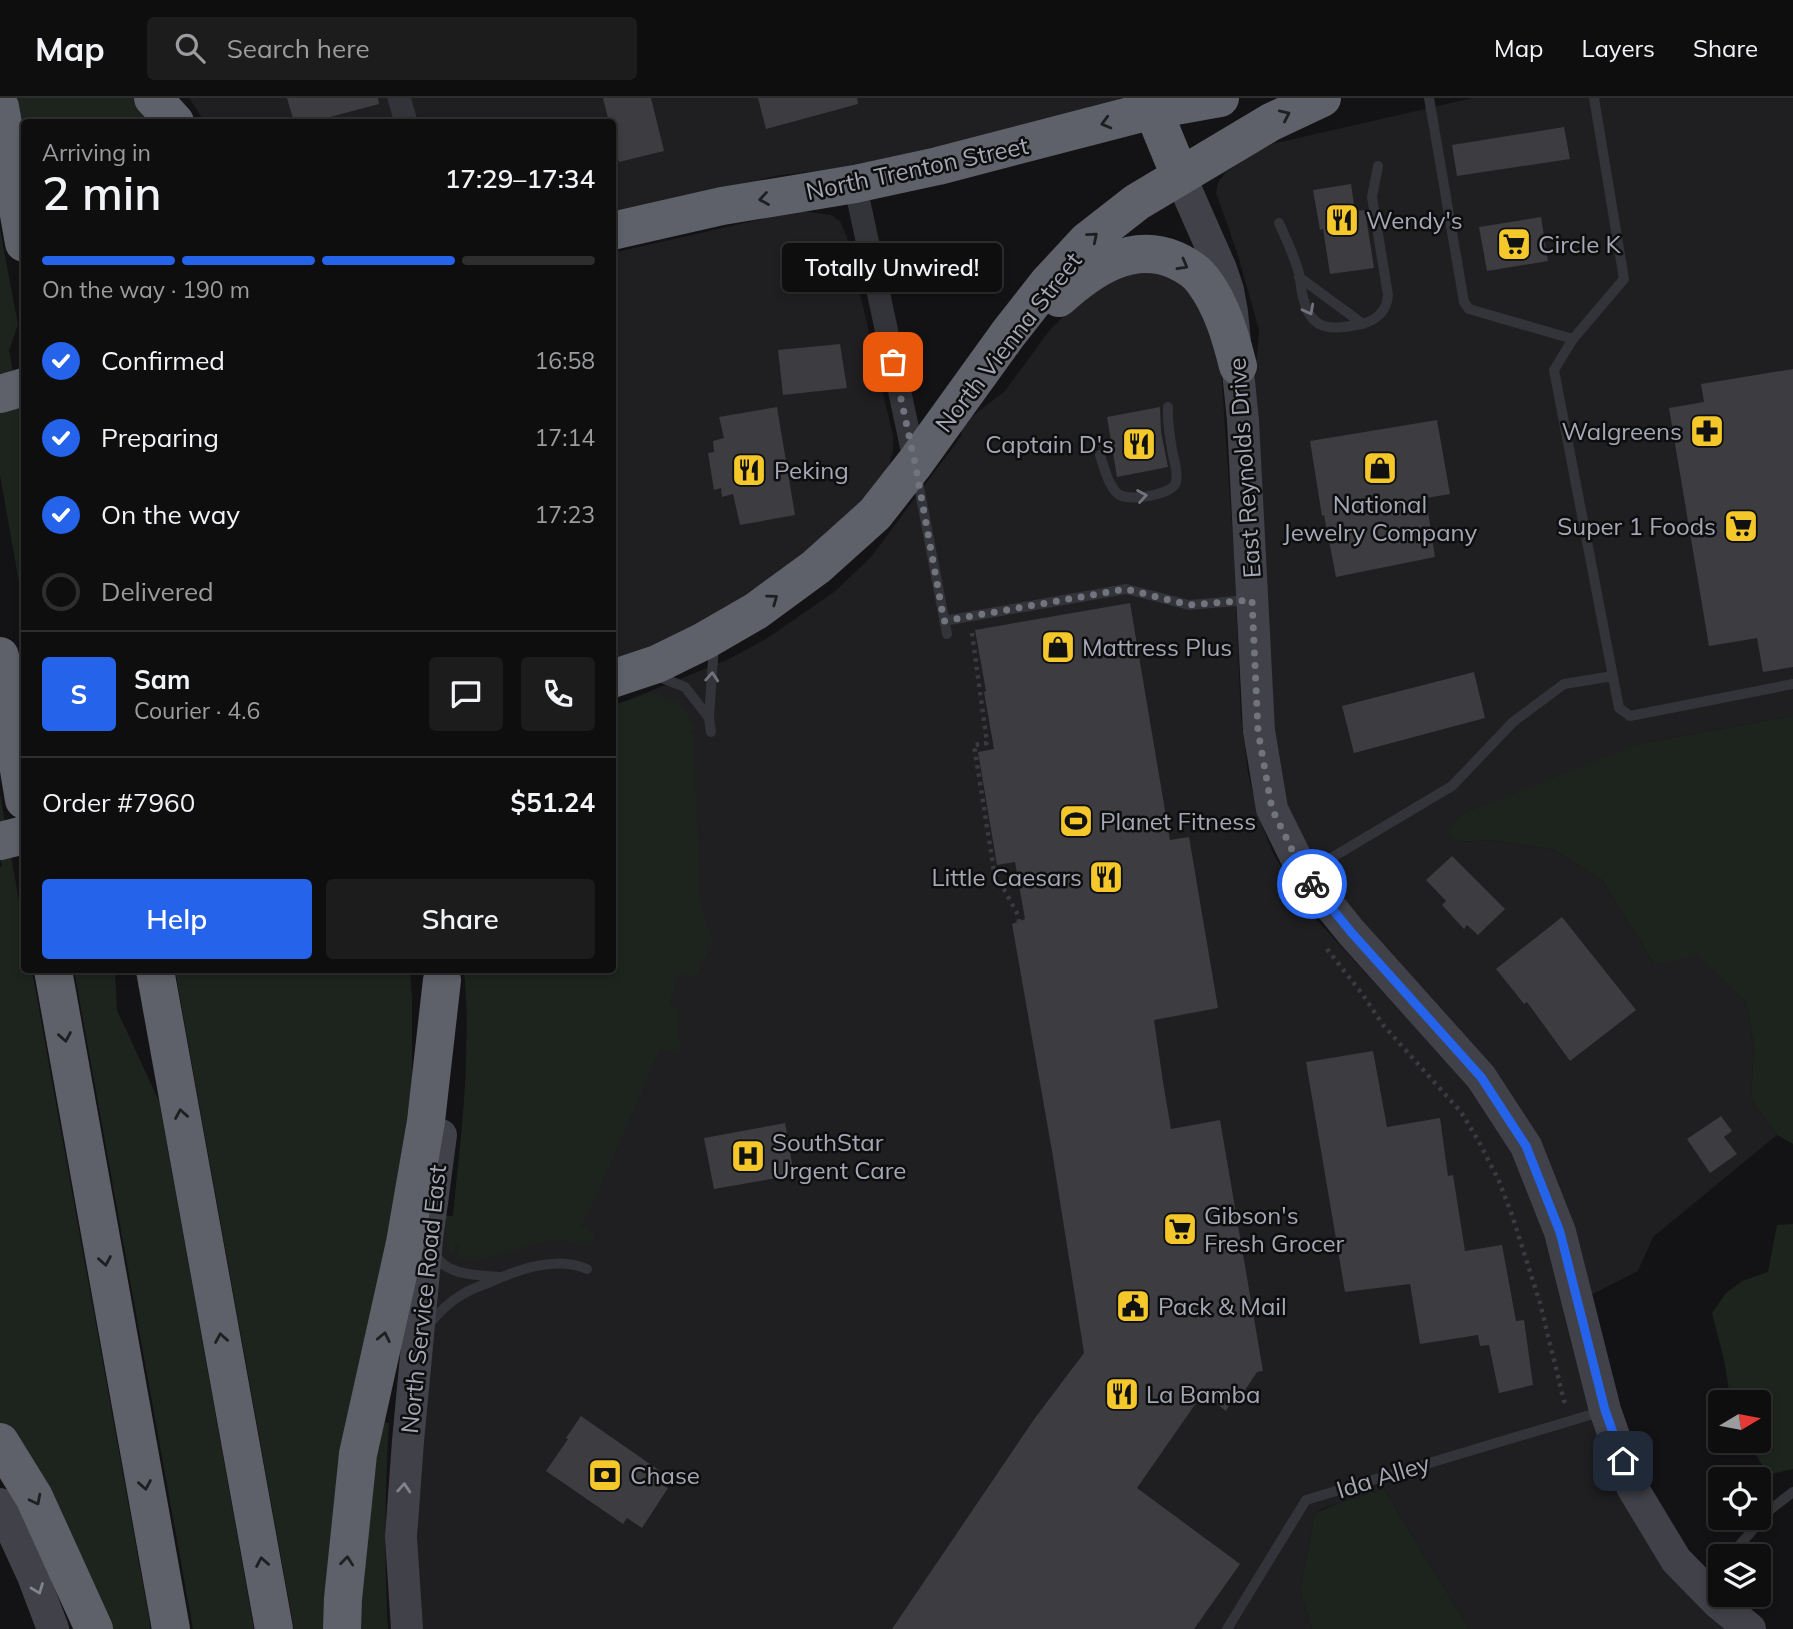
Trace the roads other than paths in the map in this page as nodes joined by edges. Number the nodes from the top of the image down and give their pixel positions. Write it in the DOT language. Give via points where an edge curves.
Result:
graph roads {
  1 [pos="153,98"];
  2 [pos="176,98"];
  3 [pos="399,98"];
  4 [pos="1220,98"];
  5 [pos="1322,98"];
  6 [pos="1429,98"];
  7 [pos="1594,98"];
  8 [pos="1151,104"];
  9 [pos="0,107"];
  10 [pos="172,119"];
  11 [pos="187,119"];
  12 [pos="405,119"];
  13 [pos="1378,166"];
  14 [pos="1180,176"];
  15 [pos="856,184"];
  16 [pos="1279,223"];
  17 [pos="21,226"];
  18 [pos="616,230"];
  19 [pos="1299,276"];
  20 [pos="1363,324"];
  21 [pos="1573,339"];
  22 [pos="1238,366"];
  23 [pos="971,385"];
  24 [pos="21,388"];
  25 [pos="0,394"];
  26 [pos="1168,407"];
  27 [pos="1100,455"];
  28 [pos="915,463"];
  29 [pos="1252,600"];
  30 [pos="944,621"];
  31 [pos="947,634"];
  32 [pos="715,635"];
  33 [pos="0,656"];
  34 [pos="627,674"];
  35 [pos="1613,676"];
  36 [pos="1793,684"];
  37 [pos="709,719"];
  38 [pos="711,732"];
  39 [pos="21,782"];
  40 [pos="21,836"];
  41 [pos="0,841"];
  42 [pos="1304,874"];
  43 [pos="54,973"];
  44 [pos="156,973"];
  45 [pos="441,975"];
  46 [pos="429,1229"];
  47 [pos="587,1269"];
  48 [pos="501,1277"];
  49 [pos="417,1340"];
  50 [pos="1605,1410"];
  51 [pos="0,1442"];
  52 [pos="1793,1492"];
  53 [pos="0,1504"];
  54 [pos="1739,1544"];
  55 [pos="1708,1576"];
  56 [pos="1724,1607"];
  57 [pos="53,1629"];
  58 [pos="94,1629"];
  59 [pos="172,1629"];
  60 [pos="274,1629"];
  61 [pos="342,1629"];
  62 [pos="407,1629"];
  63 [pos="1227,1629"];
  64 [pos="1750,1629"];
  1 -- 10 [label="highway"];
  2 -- 11 [label="street"];
  3 -- 12 [label="street"];
  4 -- 8 [label="highway, North Trenton Street"];
  14 -- 5 [label="highway, North Vienna Street, one-way" via="1271,122"];
  6 -- 21 [label="lane" via="1464,302 1469,309"];
  7 -- 21 [label="lane" via="1624,279"];
  8 -- 14 [label="highway"];
  8 -- 15 [label="highway, North Trenton Street, one-way" via="950,163"];
  9 -- 17 [label="highway"];
  13 -- 20 [label="lane" via="1373,197 1388,303"];
  14 -- 22 [label="street, East Reynolds Drive" via="1228,290"];
  23 -- 14 [label="highway, North Vienna Street, one-way" via="1039,295 1087,241"];
  15 -- 18 [label="highway, North Trenton Street, one-way" via="722,206"];
  15 -- 28 [label="street"];
  16 -- 19 [label="lane"];
  19 -- 20 [label="lane"];
  19 -- 20 [label="lane, one-way" via="1306,308 1321,326"];
  21 -- 35 [label="lane" via="1554,370"];
  23 -- 22 [label="highway, one-way" via="1077,281 1103,264 1139,253 1177,261 1205,282 1231,337"];
  22 -- 29 [label="street, East Reynolds Drive"];
  23 -- 28 [label="highway, North Vienna Street"];
  24 -- 25 [label="highway"];
  27 -- 26 [label="lane, one-way" via="1121,496 1135,498 1172,489 1177,476"];
  28 -- 30 [label="lane"];
  32 -- 28 [label="highway, North Vienna Street, one-way" via="816,567 875,514"];
  29 -- 30 [label="lane" via="1189,605 1126,589"];
  29 -- 42 [label="street, East Reynolds Drive" via="1258,731 1272,809"];
  30 -- 31 [label="lane"];
  32 -- 34 [label="highway, North Vienna Street"];
  37 -- 32 [label="lane, one-way"];
  33 -- 39 [label="highway"];
  34 -- 37 [label="lane" via="685,687"];
  35 -- 36 [label="lane" via="1619,708 1630,716"];
  35 -- 42 [label="lane" via="1563,684 1513,722 1452,786"];
  37 -- 38 [label="lane"];
  40 -- 41 [label="highway"];
  42 -- 50 [label="street, East Reynolds Drive" via="1481,1077 1526,1146 1560,1232"];
  43 -- 59 [label="highway, one-way"];
  60 -- 44 [label="highway, one-way"];
  45 -- 46 [label="street, North Service Road East" via="444,1119"];
  61 -- 45 [label="highway, one-way" via="358,1454 426,1121"];
  46 -- 48 [label="lane" via="439,1263 469,1274"];
  46 -- 49 [label="street, North Service Road East"];
  47 -- 48 [label="lane" via="549,1264"];
  48 -- 49 [label="lane" via="447,1305"];
  62 -- 49 [label="street, North Service Road East, one-way" via="401,1537"];
  50 -- 55 [label="street, East Reynolds Drive" via="1632,1486 1676,1560"];
  50 -- 63 [label="lane, Ida Alley" via="1306,1500"];
  51 -- 58 [label="highway, one-way" via="34,1497"];
  52 -- 54 [label="lane"];
  53 -- 57 [label="street, one-way"];
  56 -- 64 [label="street, East Reynolds Drive"];
}
